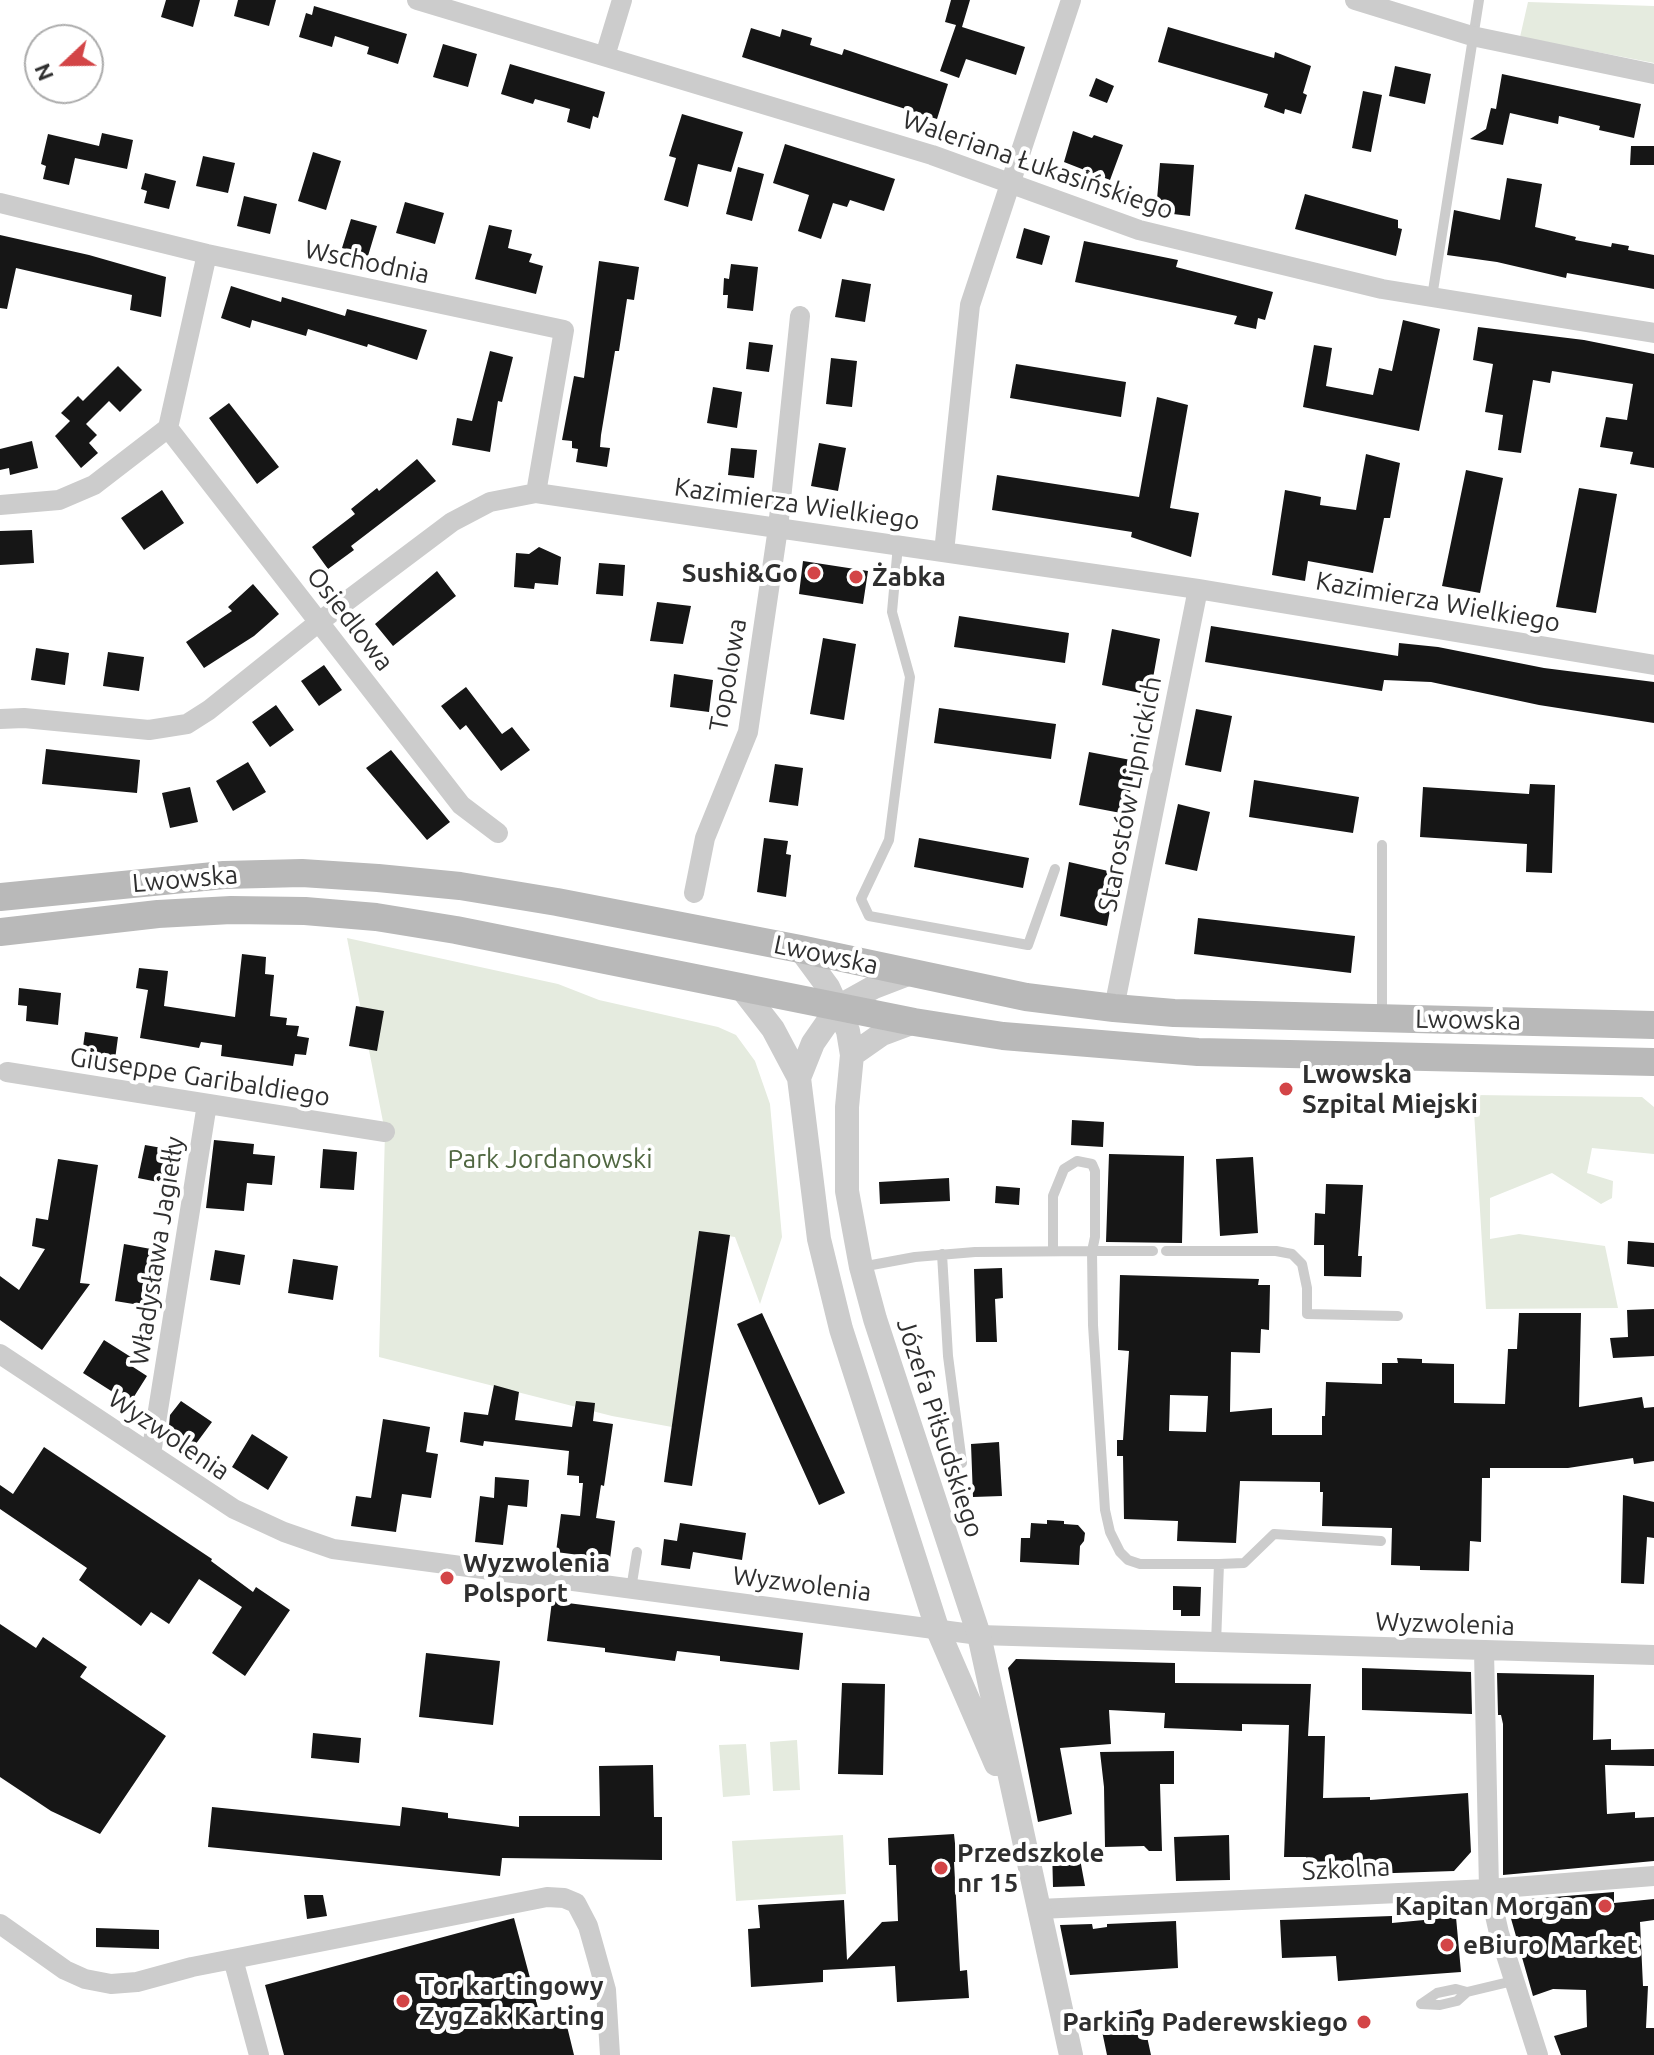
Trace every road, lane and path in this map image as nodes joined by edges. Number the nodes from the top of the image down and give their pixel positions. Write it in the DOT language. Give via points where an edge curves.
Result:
graph roads {
  1 [pos="417,0"];
  2 [pos="622,0"];
  3 [pos="1071,0"];
  4 [pos="1355,0"];
  5 [pos="1479,0"];
  6 [pos="1472,36"];
  7 [pos="605,56"];
  8 [pos="1654,74"];
  9 [pos="1012,185"];
  10 [pos="0,203"];
  11 [pos="207,254"];
  12 [pos="1432,297"];
  13 [pos="800,316"];
  14 [pos="1654,333"];
  15 [pos="168,428"];
  16 [pos="536,493"];
  17 [pos="0,505"];
  18 [pos="778,528"];
  19 [pos="898,545"];
  20 [pos="944,552"];
  21 [pos="1198,589"];
  22 [pos="319,622"];
  23 [pos="1654,665"];
  24 [pos="0,719"];
  25 [pos="498,833"];
  26 [pos="1382,845"];
  27 [pos="1055,869"];
  28 [pos="694,893"];
  29 [pos="0,897"];
  30 [pos="0,932"];
  31 [pos="800,949"];
  32 [pos="913,972"];
  33 [pos="742,989"];
  34 [pos="838,1007"];
  35 [pos="1114,1008"];
  36 [pos="1382,1018"];
  37 [pos="914,1022"];
  38 [pos="1654,1025"];
  39 [pos="852,1055"];
  40 [pos="1654,1062"];
  41 [pos="7,1072"];
  42 [pos="799,1078"];
  43 [pos="207,1104"];
  44 [pos="385,1132"];
  45 [pos="1053,1250"];
  46 [pos="1092,1251"];
  47 [pos="1153,1251"];
  48 [pos="1166,1251"];
  49 [pos="942,1254"];
  50 [pos="861,1267"];
  51 [pos="1398,1316"];
  52 [pos="0,1354"];
  53 [pos="151,1454"];
  54 [pos="962,1463"];
  55 [pos="1381,1541"];
  56 [pos="637,1552"];
  57 [pos="1219,1564"];
  58 [pos="631,1589"];
  59 [pos="937,1628"];
  60 [pos="979,1635"];
  61 [pos="1216,1643"];
  62 [pos="1484,1651"];
  63 [pos="1654,1655"];
  64 [pos="1018,1814"];
  65 [pos="1654,1876"];
  66 [pos="1489,1889"];
  67 [pos="1039,1909"];
  68 [pos="0,1924"];
  69 [pos="233,1959"];
  70 [pos="1513,1981"];
  71 [pos="1467,1992"];
  72 [pos="259,2055"];
  73 [pos="610,2055"];
  74 [pos="1071,2055"];
  75 [pos="1538,2055"];
  1 -- 7 [label="street, Waleriana Łukasińskiego"];
  2 -- 7 [label="street"];
  3 -- 9 [label="street"];
  4 -- 6 [label="street"];
  5 -- 6 [label="lane"];
  6 -- 8 [label="street"];
  6 -- 12 [label="lane"];
  7 -- 9 [label="street, Waleriana Łukasińskiego" via="932,155"];
  9 -- 12 [label="street, Waleriana Łukasińskiego" via="1139,230"];
  9 -- 20 [label="street" via="970,305"];
  10 -- 11 [label="street, Wschodnia"];
  11 -- 15 [label="street"];
  11 -- 16 [label="street, Wschodnia" via="564,330"];
  12 -- 14 [label="street, Waleriana Łukasińskiego"];
  13 -- 18 [label="street, Topolowa"];
  15 -- 17 [label="street" via="94,485 59,500"];
  15 -- 22 [label="street, Osiedlowa"];
  16 -- 18 [label="street, Kazimierza Wielkiego"];
  16 -- 22 [label="street, Kazimierza Wielkiego" via="490,502 452,522"];
  18 -- 19 [label="street, Kazimierza Wielkiego"];
  18 -- 28 [label="street, Topolowa" via="748,732 705,838"];
  19 -- 20 [label="street, Kazimierza Wielkiego"];
  19 -- 27 [label="lane" via="892,612 910,677 889,840 861,899 865,908 869,916 1028,945"];
  20 -- 21 [label="street, Kazimierza Wielkiego"];
  21 -- 23 [label="street, Kazimierza Wielkiego"];
  21 -- 35 [label="street, Starostów Lipnickich"];
  22 -- 24 [label="street, Kazimierza Wielkiego" via="187,724 149,730"];
  22 -- 25 [label="street, Osiedlowa" via="461,805"];
  26 -- 36 [label="lane"];
  29 -- 31 [label="main road, Lwowska" via="224,875 302,873 488,891"];
  30 -- 33 [label="main road, Lwowska" via="158,914 305,911 456,930"];
  31 -- 32 [label="main road, Lwowska"];
  31 -- 34 [label="street, Józefa Piłsudskiego"];
  32 -- 34 [label="street, Józefa Piłsudskiego"];
  32 -- 35 [label="main road, Lwowska" via="1026,997"];
  33 -- 34 [label="main road, Lwowska"];
  33 -- 42 [label="street, Józefa Piłsudskiego" via="773,1029"];
  34 -- 37 [label="main road, Lwowska"];
  34 -- 39 [label="street, Józefa Piłsudskiego"];
  34 -- 42 [label="street, Józefa Piłsudskiego" via="813,1043"];
  35 -- 36 [label="main road, Lwowska"];
  36 -- 38 [label="main road, Lwowska"];
  37 -- 39 [label="street" via="882,1034"];
  37 -- 40 [label="main road, Lwowska" via="1152,1050"];
  39 -- 50 [label="street, Józefa Piłsudskiego" via="847,1191"];
  41 -- 43 [label="street, Giuseppe Garibaldiego"];
  42 -- 59 [label="street, Józefa Piłsudskiego" via="822,1254"];
  43 -- 44 [label="street, Giuseppe Garibaldiego"];
  43 -- 53 [label="street, Władysława Jagiełły"];
  45 -- 46 [label="lane"];
  45 -- 46 [label="lane" via="1056,1186 1070,1163 1086,1161 1095,1171"];
  45 -- 49 [label="lane"];
  46 -- 47 [label="lane"];
  46 -- 57 [label="lane" via="1105,1510 1114,1543 1128,1560 1140,1564"];
  48 -- 51 [label="lane" via="1292,1254 1302,1264 1307,1314"];
  49 -- 50 [label="lane"];
  49 -- 54 [label="lane"];
  50 -- 60 [label="street, Józefa Piłsudskiego"];
  52 -- 53 [label="street, Wyzwolenia"];
  53 -- 58 [label="street, Wyzwolenia" via="234,1509 333,1549"];
  55 -- 57 [label="lane" via="1274,1534 1244,1563"];
  56 -- 58 [label="lane"];
  57 -- 61 [label="lane"];
  58 -- 59 [label="street, Wyzwolenia"];
  59 -- 60 [label="street, Wyzwolenia"];
  59 -- 64 [label="street, Józefa Piłsudskiego"];
  60 -- 61 [label="street, Wyzwolenia"];
  60 -- 64 [label="street, Józefa Piłsudskiego"];
  61 -- 62 [label="street, Wyzwolenia"];
  62 -- 63 [label="street, Wyzwolenia"];
  62 -- 66 [label="street"];
  64 -- 67 [label="street, Józefa Piłsudskiego"];
  65 -- 66 [label="street, Szkolna"];
  66 -- 67 [label="street, Szkolna"];
  66 -- 70 [label="street"];
  67 -- 74 [label="street, Józefa Piłsudskiego"];
  68 -- 69 [label="street" via="65,1970 111,1984"];
  69 -- 72 [label="street"];
  69 -- 73 [label="street" via="532,1899 564,1898 576,1903 588,1926 606,1990"];
  70 -- 71 [label="lane"];
  70 -- 75 [label="street"];
}
